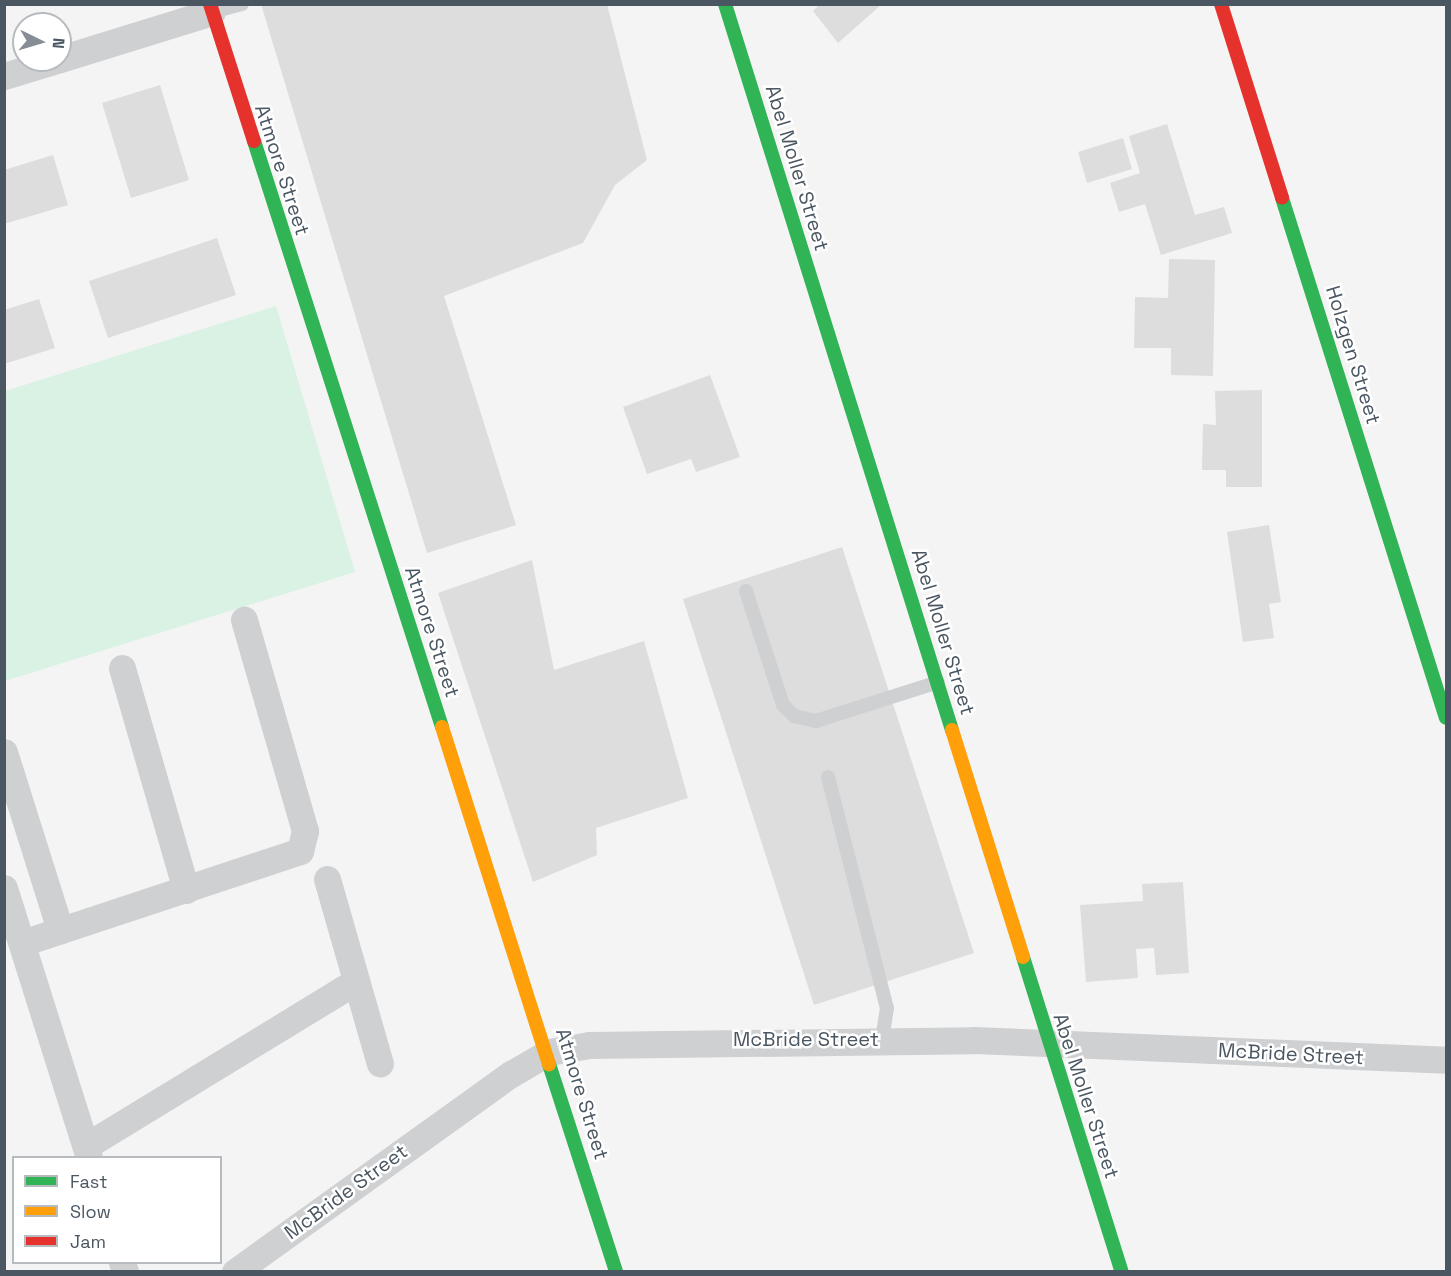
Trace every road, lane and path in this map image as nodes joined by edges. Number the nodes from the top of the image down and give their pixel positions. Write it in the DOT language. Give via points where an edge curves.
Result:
graph roads {
  1 [pos="242,4"];
  2 [pos="725,4"];
  3 [pos="1221,4"];
  4 [pos="211,8"];
  5 [pos="72,56"];
  6 [pos="746,591"];
  7 [pos="244,620"];
  8 [pos="122,668"];
  9 [pos="938,682"];
  10 [pos="1446,718"];
  11 [pos="4,752"];
  12 [pos="828,777"];
  13 [pos="327,879"];
  14 [pos="4,888"];
  15 [pos="186,890"];
  16 [pos="60,930"];
  17 [pos="22,942"];
  18 [pos="356,981"];
  19 [pos="882,1040"];
  20 [pos="1048,1044"];
  21 [pos="549,1052"];
  22 [pos="1446,1060"];
  23 [pos="380,1064"];
  24 [pos="87,1152"];
  25 [pos="235,1272"];
  26 [pos="616,1272"];
  27 [pos="1122,1272"];
  1 -- 4 [label="lane"];
  2 -- 9 [label="street, Abel Moller Street"];
  3 -- 10 [label="street, Holzgen Street"];
  4 -- 5 [label="street"];
  4 -- 21 [label="street, Atmore Street"];
  6 -- 9 [label="lane" via="783,705 794,716 816,721"];
  7 -- 15 [label="street" via="305,841 291,857"];
  8 -- 15 [label="street"];
  9 -- 20 [label="street, Abel Moller Street"];
  11 -- 16 [label="street"];
  12 -- 19 [label="lane" via="887,1008"];
  13 -- 18 [label="street"];
  14 -- 17 [label="street"];
  15 -- 16 [label="street"];
  16 -- 17 [label="street"];
  17 -- 24 [label="street"];
  18 -- 23 [label="street"];
  18 -- 24 [label="street"];
  19 -- 20 [label="street, McBride Street"];
  19 -- 21 [label="street, McBride Street" via="655,1041"];
  20 -- 22 [label="street, McBride Street"];
  20 -- 27 [label="street, Abel Moller Street"];
  21 -- 25 [label="street, McBride Street" via="444,1119"];
  21 -- 26 [label="street, Atmore Street"];
}
